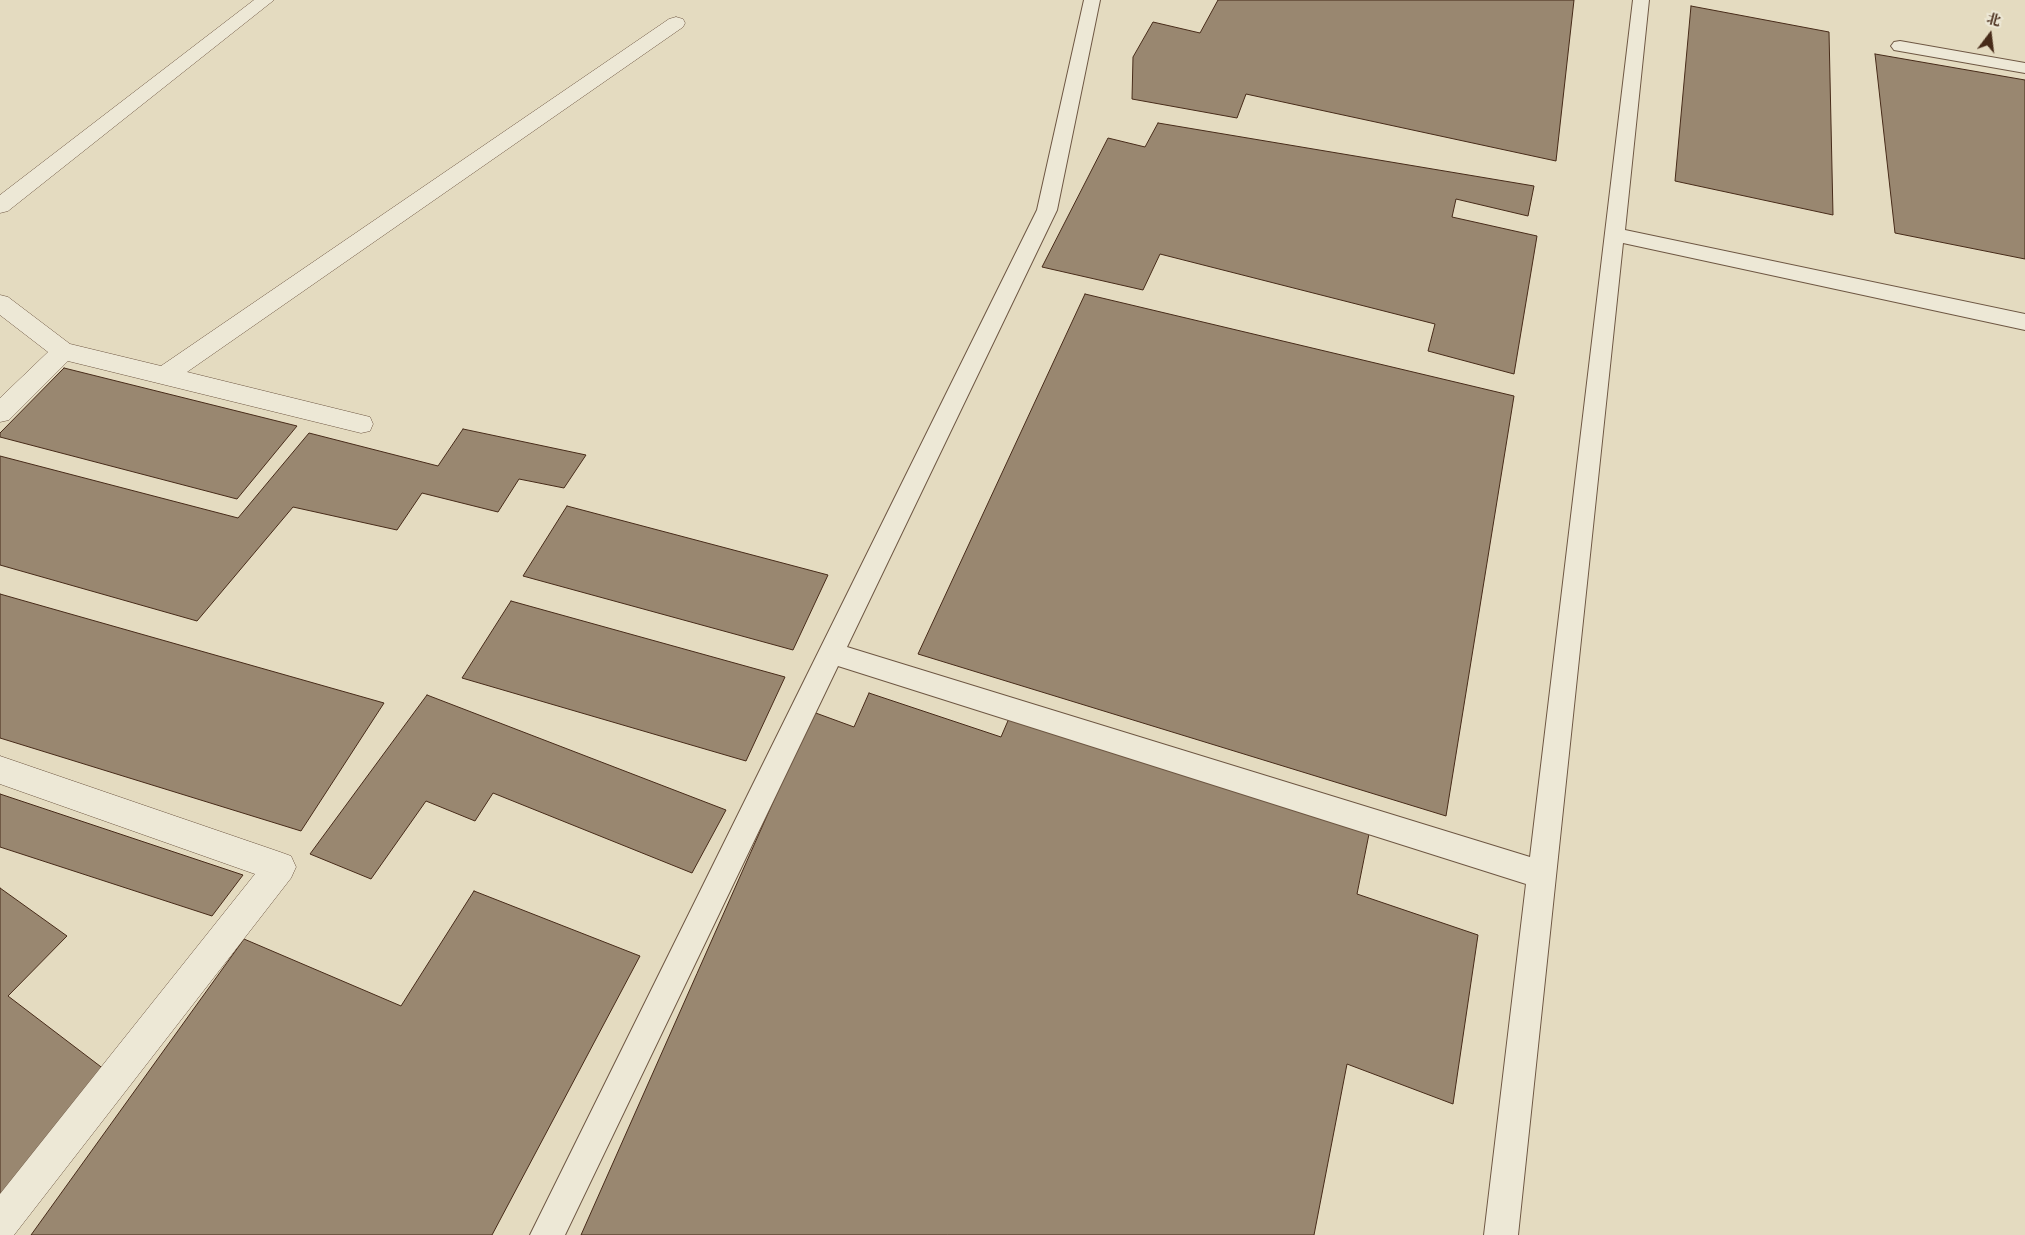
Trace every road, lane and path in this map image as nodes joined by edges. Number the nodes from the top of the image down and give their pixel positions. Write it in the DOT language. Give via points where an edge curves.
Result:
graph roads {
  1 [pos="265,0"];
  2 [pos="1092,0"];
  3 [pos="1641,0"];
  4 [pos="676,23"];
  5 [pos="1900,46"];
  6 [pos="2025,68"];
  7 [pos="0,206"];
  8 [pos="1615,235"];
  9 [pos="0,303"];
  10 [pos="2025,322"];
  11 [pos="63,351"];
  12 [pos="164,376"];
  13 [pos="0,413"];
  14 [pos="361,424"];
  15 [pos="831,653"];
  16 [pos="0,770"];
  17 [pos="1542,875"];
  18 [pos="0,1223"];
  19 [pos="547,1235"];
  20 [pos="1501,1235"];
  1 -- 7 [label="street"];
  2 -- 15 [label="lane" via="1047,210"];
  3 -- 8 [label="lane"];
  4 -- 12 [label="street"];
  5 -- 6 [label="lane"];
  8 -- 10 [label="lane"];
  8 -- 17 [label="lane"];
  9 -- 11 [label="street"];
  11 -- 12 [label="street"];
  11 -- 13 [label="street"];
  12 -- 14 [label="street"];
  15 -- 17 [label="lane"];
  15 -- 19 [label="lane"];
  16 -- 18 [label="street" via="280,867"];
  17 -- 20 [label="lane"];
}
